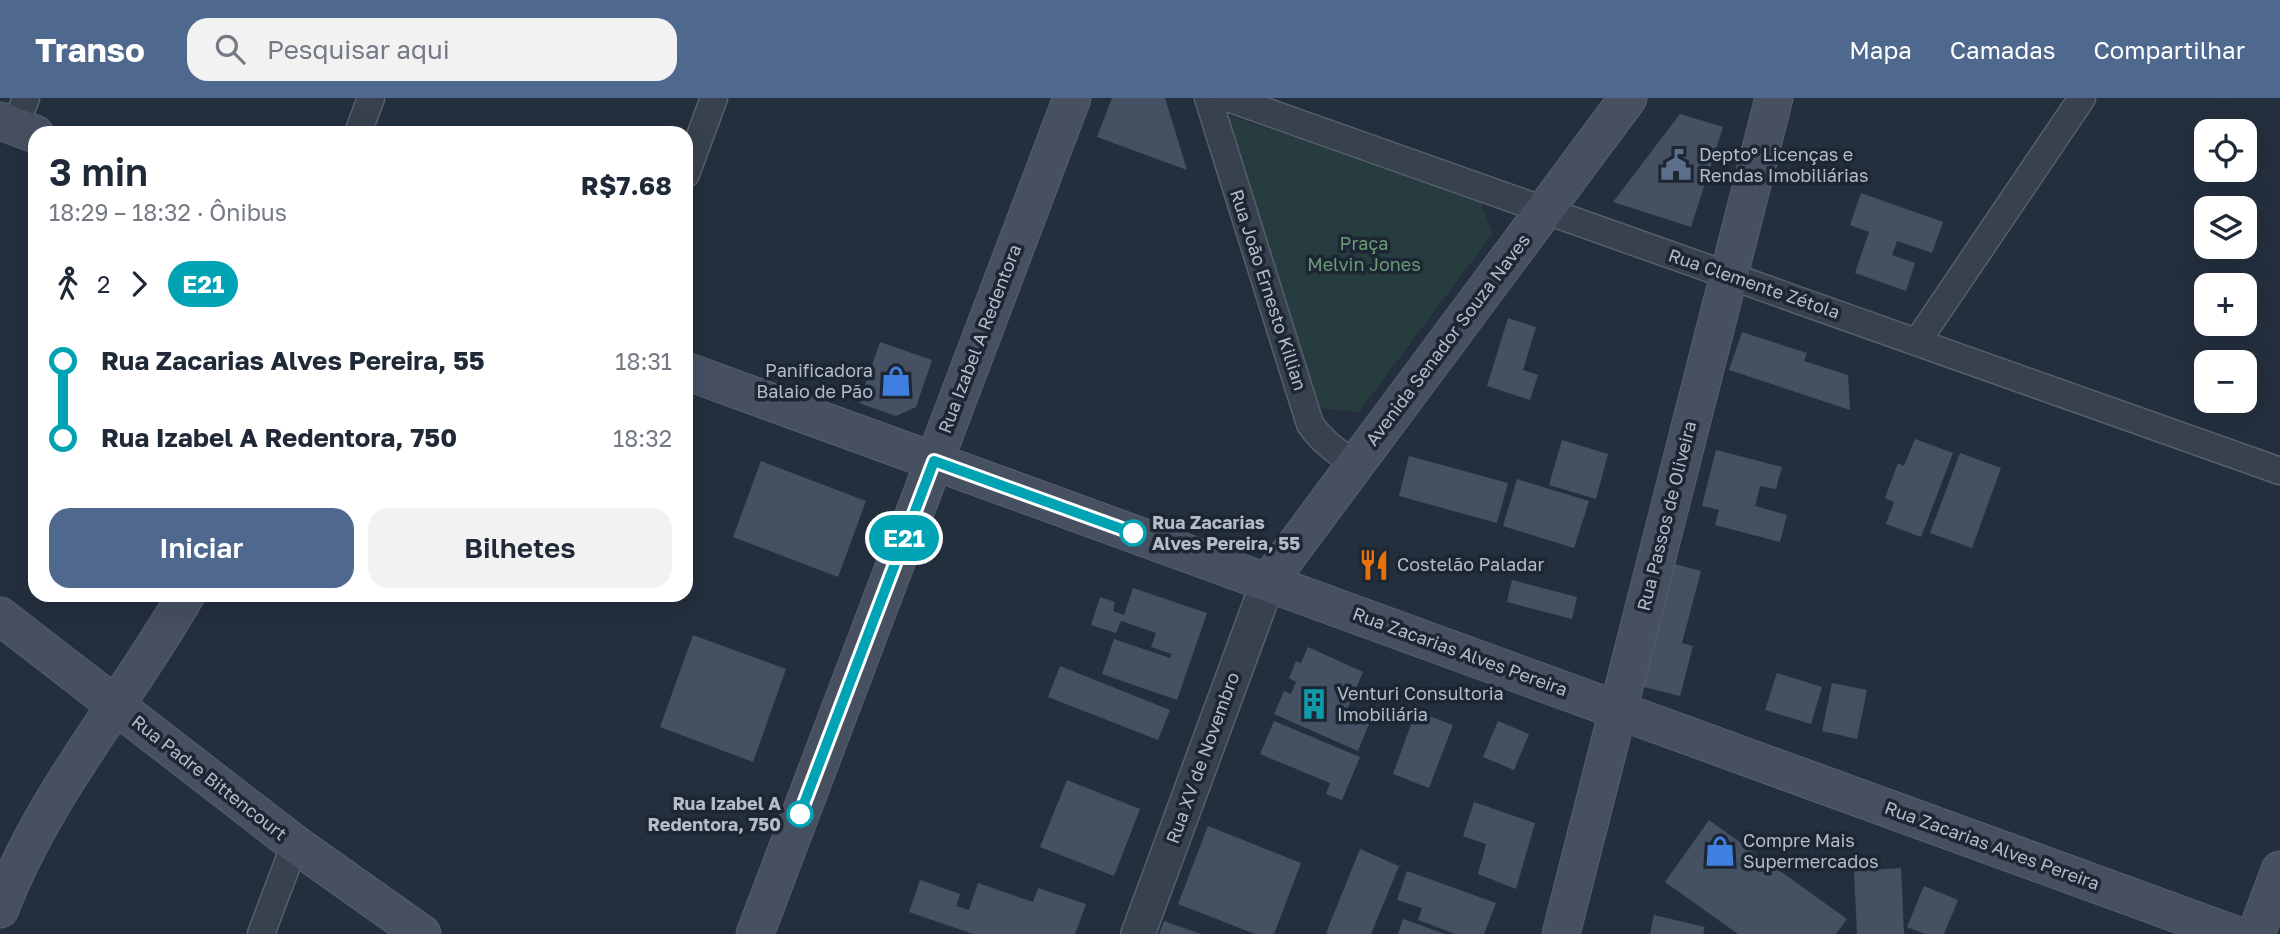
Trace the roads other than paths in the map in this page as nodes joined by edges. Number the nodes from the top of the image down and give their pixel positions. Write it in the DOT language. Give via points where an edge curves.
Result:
graph roads {
  1 [pos="371,98"];
  2 [pos="714,98"];
  3 [pos="1072,98"];
  4 [pos="1208,98"];
  5 [pos="1228,98"];
  6 [pos="1628,98"];
  7 [pos="1774,98"];
  8 [pos="2082,98"];
  9 [pos="361,126"];
  10 [pos="693,155"];
  11 [pos="1545,210"];
  12 [pos="1729,275"];
  13 [pos="1917,342"];
  14 [pos="693,374"];
  15 [pos="934,461"];
  16 [pos="1355,465"];
  17 [pos="2280,471"];
  18 [pos="1268,582"];
  19 [pos="182,602"];
  20 [pos="0,617"];
  21 [pos="115,705"];
  22 [pos="1618,709"];
  23 [pos="295,844"];
  24 [pos="2280,870"];
  25 [pos="0,908"];
  26 [pos="261,934"];
  27 [pos="422,934"];
  28 [pos="755,934"];
  29 [pos="1138,934"];
  30 [pos="1561,934"];
  31 [pos="2233,934"];
  32 [pos="2256,934"];
  1 -- 9 [label="street"];
  2 -- 10 [label="street"];
  3 -- 15 [label="main road, Rua Izabel A Redentora"];
  4 -- 16 [label="street, Rua João Ernesto Killian" via="1310,424"];
  5 -- 11 [label="street, Rua Clemente Zétola"];
  6 -- 11 [label="main road, Avenida Senador Souza Naves"];
  7 -- 12 [label="main road, Rua Passos de Oliveira"];
  8 -- 13 [label="street"];
  11 -- 12 [label="street, Rua Clemente Zétola"];
  11 -- 16 [label="main road, Avenida Senador Souza Naves"];
  12 -- 13 [label="street, Rua Clemente Zétola"];
  12 -- 22 [label="main road, Rua Passos de Oliveira"];
  13 -- 17 [label="street, Rua Clemente Zétola"];
  14 -- 15 [label="main road, Rua Zacarias Alves Pereira"];
  15 -- 18 [label="main road, Rua Zacarias Alves Pereira"];
  15 -- 28 [label="main road, Rua Izabel A Redentora"];
  16 -- 18 [label="main road, Avenida Senador Souza Naves"];
  18 -- 22 [label="main road, Rua Zacarias Alves Pereira"];
  18 -- 29 [label="street, Rua XV de Novembro"];
  19 -- 21 [label="main road"];
  20 -- 21 [label="main road, Rua Padre Bittencourt"];
  21 -- 23 [label="main road, Rua Padre Bittencourt"];
  21 -- 25 [label="main road" via="32,837"];
  22 -- 30 [label="main road, Rua Passos de Oliveira"];
  22 -- 31 [label="main road, Rua Zacarias Alves Pereira"];
  23 -- 26 [label="street"];
  23 -- 27 [label="main road, Rua Padre Bittencourt"];
  24 -- 32 [label="main road"];
}
